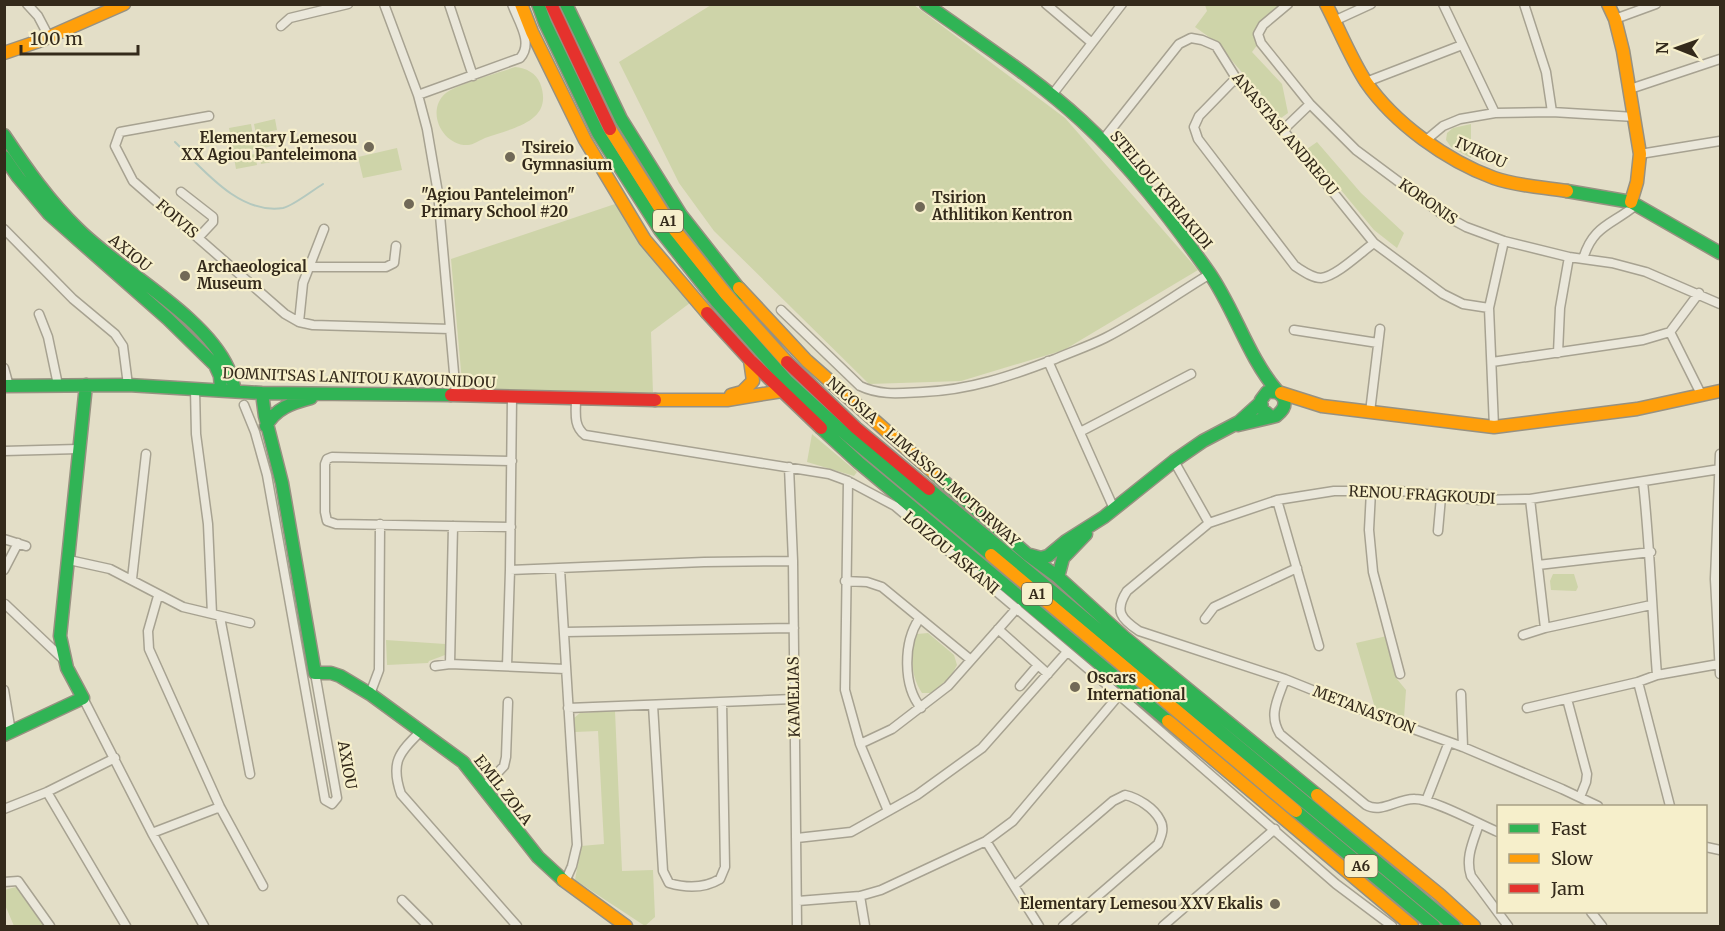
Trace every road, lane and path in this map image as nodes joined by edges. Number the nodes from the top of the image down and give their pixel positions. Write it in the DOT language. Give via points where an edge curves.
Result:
graph roads {
  1 [pos="27,4"];
  2 [pos="107,4"];
  3 [pos="124,4"];
  4 [pos="348,4"];
  5 [pos="384,4"];
  6 [pos="448,4"];
  7 [pos="512,4"];
  8 [pos="521,4"];
  9 [pos="538,4"];
  10 [pos="551,4"];
  11 [pos="566,4"];
  12 [pos="1046,4"];
  13 [pos="1122,4"];
  14 [pos="1288,4"];
  15 [pos="1326,4"];
  16 [pos="1371,4"];
  17 [pos="1443,4"];
  18 [pos="1524,4"];
  19 [pos="1608,4"];
  20 [pos="1656,4"];
  21 [pos="929,5"];
  22 [pos="1615,19"];
  23 [pos="1334,21"];
  24 [pos="281,26"];
  25 [pos="46,36"];
  26 [pos="1092,43"];
  27 [pos="4,45"];
  28 [pos="1462,45"];
  29 [pos="4,52"];
  30 [pos="1720,59"];
  31 [pos="4,62"];
  32 [pos="473,76"];
  33 [pos="1236,78"];
  34 [pos="1366,82"];
  35 [pos="1630,89"];
  36 [pos="418,95"];
  37 [pos="1052,95"];
  38 [pos="1310,104"];
  39 [pos="1552,112"];
  40 [pos="1495,113"];
  41 [pos="209,116"];
  42 [pos="1635,117"];
  43 [pos="1283,130"];
  44 [pos="4,135"];
  45 [pos="1102,141"];
  46 [pos="1425,141"];
  47 [pos="1720,141"];
  48 [pos="1640,154"];
  49 [pos="4,157"];
  50 [pos="181,192"];
  51 [pos="1634,203"];
  52 [pos="4,229"];
  53 [pos="324,229"];
  54 [pos="198,238"];
  55 [pos="1504,241"];
  56 [pos="1374,243"];
  57 [pos="396,246"];
  58 [pos="1720,253"];
  59 [pos="1569,257"];
  60 [pos="1583,259"];
  61 [pos="308,267"];
  62 [pos="1210,274"];
  63 [pos="679,282"];
  64 [pos="739,288"];
  65 [pos="1699,293"];
  66 [pos="1720,304"];
  67 [pos="1489,308"];
  68 [pos="781,310"];
  69 [pos="39,314"];
  70 [pos="299,322"];
  71 [pos="1380,328"];
  72 [pos="450,329"];
  73 [pos="1294,330"];
  74 [pos="1670,332"];
  75 [pos="1378,343"];
  76 [pos="1558,353"];
  77 [pos="1254,358"];
  78 [pos="750,360"];
  79 [pos="1048,361"];
  80 [pos="1491,362"];
  81 [pos="4,368"];
  82 [pos="1191,374"];
  83 [pos="58,385"];
  84 [pos="86,385"];
  85 [pos="128,385"];
  86 [pos="7,386"];
  87 [pos="784,386"];
  88 [pos="195,389"];
  89 [pos="221,389"];
  90 [pos="235,390"];
  91 [pos="1720,391"];
  92 [pos="1280,392"];
  93 [pos="262,393"];
  94 [pos="323,394"];
  95 [pos="456,395"];
  96 [pos="1702,396"];
  97 [pos="512,398"];
  98 [pos="576,399"];
  99 [pos="713,400"];
  100 [pos="1261,400"];
  101 [pos="832,404"];
  102 [pos="243,405"];
  103 [pos="1322,406"];
  104 [pos="1284,410"];
  105 [pos="1370,412"];
  106 [pos="1270,416"];
  107 [pos="266,426"];
  108 [pos="1231,427"];
  109 [pos="1494,427"];
  110 [pos="1080,432"];
  111 [pos="78,449"];
  112 [pos="4,451"];
  113 [pos="146,454"];
  114 [pos="1720,454"];
  115 [pos="512,461"];
  116 [pos="1174,461"];
  117 [pos="789,467"];
  118 [pos="1720,469"];
  119 [pos="848,481"];
  120 [pos="1643,482"];
  121 [pos="1371,491"];
  122 [pos="1441,497"];
  123 [pos="1530,499"];
  124 [pos="1277,500"];
  125 [pos="1109,513"];
  126 [pos="1209,523"];
  127 [pos="380,524"];
  128 [pos="453,526"];
  129 [pos="511,527"];
  130 [pos="1438,531"];
  131 [pos="4,539"];
  132 [pos="1651,552"];
  133 [pos="1028,555"];
  134 [pos="288,556"];
  135 [pos="69,560"];
  136 [pos="793,561"];
  137 [pos="1538,565"];
  138 [pos="1297,568"];
  139 [pos="560,569"];
  140 [pos="4,570"];
  141 [pos="510,570"];
  142 [pos="1058,577"];
  143 [pos="132,579"];
  144 [pos="845,580"];
  145 [pos="158,596"];
  146 [pos="5,604"];
  147 [pos="1652,605"];
  148 [pos="1017,608"];
  149 [pos="216,615"];
  150 [pos="919,619"];
  151 [pos="1205,619"];
  152 [pos="1127,622"];
  153 [pos="250,623"];
  154 [pos="794,628"];
  155 [pos="1545,628"];
  156 [pos="998,629"];
  157 [pos="565,632"];
  158 [pos="1523,635"];
  159 [pos="1319,646"];
  160 [pos="1067,652"];
  161 [pos="63,659"];
  162 [pos="971,660"];
  163 [pos="450,664"];
  164 [pos="1719,664"];
  165 [pos="1038,665"];
  166 [pos="435,666"];
  167 [pos="507,666"];
  168 [pos="565,669"];
  169 [pos="315,673"];
  170 [pos="1048,674"];
  171 [pos="1400,674"];
  172 [pos="1720,674"];
  173 [pos="1657,675"];
  174 [pos="1285,679"];
  175 [pos="1638,682"];
  176 [pos="1020,686"];
  177 [pos="4,690"];
  178 [pos="370,694"];
  179 [pos="1461,694"];
  180 [pos="1119,695"];
  181 [pos="83,698"];
  182 [pos="793,699"];
  183 [pos="1567,699"];
  184 [pos="508,702"];
  185 [pos="722,702"];
  186 [pos="652,705"];
  187 [pos="568,708"];
  188 [pos="921,708"];
  189 [pos="1527,708"];
  190 [pos="422,731"];
  191 [pos="8,733"];
  192 [pos="1449,742"];
  193 [pos="860,744"];
  194 [pos="1463,747"];
  195 [pos="115,758"];
  196 [pos="250,774"];
  197 [pos="483,788"];
  198 [pos="47,792"];
  199 [pos="1580,797"];
  200 [pos="1426,801"];
  201 [pos="1289,805"];
  202 [pos="1594,805"];
  203 [pos="1669,805"];
  204 [pos="220,807"];
  205 [pos="4,809"];
  206 [pos="888,811"];
  207 [pos="1318,812"];
  208 [pos="1479,824"];
  209 [pos="1275,829"];
  210 [pos="1497,832"];
  211 [pos="152,833"];
  212 [pos="797,838"];
  213 [pos="986,841"];
  214 [pos="4,882"];
  215 [pos="565,882"];
  216 [pos="1015,885"];
  217 [pos="263,886"];
  218 [pos="1440,895"];
  219 [pos="860,896"];
  220 [pos="402,900"];
  221 [pos="798,901"];
  222 [pos="1386,905"];
  223 [pos="1497,912"];
  224 [pos="1498,913"];
  225 [pos="1592,913"];
  226 [pos="625,926"];
  227 [pos="50,927"];
  228 [pos="126,927"];
  229 [pos="204,927"];
  230 [pos="428,927"];
  231 [pos="517,927"];
  232 [pos="797,927"];
  233 [pos="865,927"];
  234 [pos="1039,927"];
  235 [pos="1063,927"];
  236 [pos="1163,927"];
  237 [pos="1392,927"];
  238 [pos="1412,927"];
  239 [pos="1434,927"];
  240 [pos="1454,927"];
  241 [pos="1474,927"];
  242 [pos="1508,927"];
  243 [pos="1602,927"];
  1 -- 25 [label="street" via="38,16"];
  2 -- 25 [label="main road"];
  3 -- 25 [label="main road"];
  4 -- 24 [label="street" via="290,18"];
  5 -- 36 [label="street"];
  6 -- 32 [label="street"];
  7 -- 32 [label="street" via="527,43 525,52 520,58"];
  8 -- 63 [label="main road" via="585,140 645,240"];
  9 -- 87 [label="main road, NICOSIA - LIMASSOL MOTORWAY / A1" via="598,133 660,230"];
  10 -- 101 [label="main road, NICOSIA - LIMASSOL MOTORWAY / A1" via="608,127 670,224 778,353"];
  11 -- 64 [label="main road" via="621,119 681,215"];
  12 -- 26 [label="street"];
  13 -- 26 [label="street"];
  14 -- 38 [label="street, KORONIS" via="1258,34"];
  15 -- 23 [label="main road, IVIKOU"];
  16 -- 23 [label="street"];
  17 -- 28 [label="street"];
  18 -- 39 [label="street" via="1546,72"];
  19 -- 22 [label="main road"];
  20 -- 22 [label="street"];
  21 -- 37 [label="main road, STELIOU KYRIAKIDI"];
  22 -- 35 [label="main road"];
  23 -- 34 [label="main road, IVIKOU"];
  25 -- 27 [label="main road"];
  25 -- 29 [label="main road"];
  25 -- 31 [label="main road" via="28,51"];
  26 -- 37 [label="street"];
  28 -- 34 [label="street"];
  28 -- 40 [label="street"];
  30 -- 35 [label="street"];
  32 -- 36 [label="street"];
  33 -- 43 [label="street, ANASTASI ANDREOU"];
  33 -- 45 [label="street, ANASTASI ANDREOU" via="1216,46 1191,39 1179,44"];
  33 -- 56 [label="street" via="1199,116 1194,127 1198,139 1295,266 1321,278 1335,273"];
  34 -- 46 [label="main road, IVIKOU" via="1395,116"];
  35 -- 42 [label="main road"];
  36 -- 72 [label="street" via="438,193"];
  37 -- 45 [label="main road, STELIOU KYRIAKIDI"];
  38 -- 43 [label="street"];
  38 -- 55 [label="street, KORONIS" via="1356,150 1442,214"];
  39 -- 40 [label="street"];
  39 -- 42 [label="street"];
  40 -- 46 [label="street" via="1460,119 1443,126"];
  41 -- 54 [label="street, FOIVIS" via="120,132 115,146 133,181"];
  42 -- 48 [label="main road"];
  43 -- 56 [label="street, ANASTASI ANDREOU"];
  44 -- 90 [label="main road, AXIOU" via="42,189 80,231 153,290 219,351 231,370"];
  45 -- 62 [label="main road, STELIOU KYRIAKIDI" via="1155,200"];
  46 -- 51 [label="main road, IVIKOU" via="1496,179"];
  47 -- 48 [label="street"];
  48 -- 51 [label="main road"];
  49 -- 89 [label="main road, AXIOU" via="68,234 139,293 215,365"];
  50 -- 54 [label="street" via="213,217"];
  51 -- 58 [label="main road, IVIKOU"];
  51 -- 60 [label="street" via="1598,230"];
  52 -- 85 [label="street" via="73,299 115,334 123,346"];
  53 -- 61 [label="street"];
  54 -- 70 [label="street, FOIVIS"];
  55 -- 59 [label="street, KORONIS"];
  55 -- 67 [label="street"];
  56 -- 67 [label="street, ANASTASI ANDREOU" via="1443,294"];
  57 -- 61 [label="street" via="394,263 386,267"];
  59 -- 60 [label="street, KORONIS"];
  59 -- 76 [label="street" via="1560,308"];
  60 -- 65 [label="street, KORONIS" via="1646,272"];
  61 -- 70 [label="street"];
  62 -- 77 [label="main road, STELIOU KYRIAKIDI"];
  62 -- 79 [label="street" via="1104,339"];
  63 -- 78 [label="main road"];
  63 -- 87 [label="main road"];
  64 -- 101 [label="main road"];
  64 -- 133 [label="main road" via="807,362"];
  65 -- 66 [label="street, KORONIS"];
  65 -- 74 [label="street"];
  67 -- 80 [label="street"];
  68 -- 79 [label="street" via="860,386 889,394 955,390 1018,374"];
  69 -- 83 [label="street" via="48,336"];
  70 -- 72 [label="street, FOIVIS" via="313,326"];
  71 -- 75 [label="street"];
  72 -- 95 [label="street"];
  73 -- 75 [label="street"];
  74 -- 76 [label="street"];
  74 -- 96 [label="street"];
  75 -- 105 [label="street"];
  76 -- 80 [label="street"];
  77 -- 92 [label="main road, STELIOU KYRIAKIDI" via="1270,384"];
  77 -- 100 [label="main road, STELIOU KYRIAKIDI"];
  78 -- 87 [label="main road"];
  78 -- 99 [label="main road, DOMNITSAS LANITOU KAVOUNIDOU" via="753,381 742,392"];
  79 -- 110 [label="street"];
  80 -- 109 [label="street"];
  81 -- 86 [label="street"];
  82 -- 110 [label="street"];
  83 -- 84 [label="main road, DOMNITSAS LANITOU KAVOUNIDOU"];
  83 -- 86 [label="main road, DOMNITSAS LANITOU KAVOUNIDOU"];
  84 -- 85 [label="main road, DOMNITSAS LANITOU KAVOUNIDOU"];
  84 -- 111 [label="main road"];
  85 -- 88 [label="main road, DOMNITSAS LANITOU KAVOUNIDOU"];
  87 -- 99 [label="main road, DOMNITSAS LANITOU KAVOUNIDOU"];
  87 -- 201 [label="main road, NICOSIA - LIMASSOL MOTORWAY / A1"];
  87 -- 222 [label="main road" via="858,462"];
  88 -- 89 [label="main road, DOMNITSAS LANITOU KAVOUNIDOU"];
  88 -- 149 [label="street" via="195,434"];
  89 -- 90 [label="main road, DOMNITSAS LANITOU KAVOUNIDOU"];
  90 -- 93 [label="main road, DOMNITSAS LANITOU KAVOUNIDOU"];
  91 -- 96 [label="main road"];
  92 -- 100 [label="main road" via="1267,392"];
  92 -- 103 [label="main road"];
  92 -- 104 [label="main road" via="1285,399"];
  93 -- 94 [label="main road, DOMNITSAS LANITOU KAVOUNIDOU"];
  93 -- 107 [label="main road, AXIOU"];
  94 -- 95 [label="main road, DOMNITSAS LANITOU KAVOUNIDOU"];
  94 -- 107 [label="main road" via="282,406"];
  95 -- 97 [label="main road, DOMNITSAS LANITOU KAVOUNIDOU"];
  96 -- 109 [label="main road"];
  97 -- 98 [label="main road, DOMNITSAS LANITOU KAVOUNIDOU"];
  97 -- 115 [label="street"];
  98 -- 99 [label="main road, DOMNITSAS LANITOU KAVOUNIDOU"];
  98 -- 117 [label="street, LOIZOU ASKANI" via="576,421 585,435"];
  100 -- 106 [label="main road" via="1263,411"];
  100 -- 108 [label="main road"];
  101 -- 207 [label="main road, NICOSIA - LIMASSOL MOTORWAY / A1"];
  102 -- 134 [label="street, AXIOU" via="255,432"];
  103 -- 104 [label="main road"];
  103 -- 105 [label="main road"];
  104 -- 106 [label="main road"];
  105 -- 109 [label="main road"];
  106 -- 108 [label="main road"];
  107 -- 134 [label="main road, AXIOU" via="280,474"];
  108 -- 116 [label="main road"];
  110 -- 125 [label="street"];
  111 -- 112 [label="street"];
  111 -- 135 [label="main road"];
  113 -- 143 [label="street"];
  114 -- 118 [label="street"];
  115 -- 127 [label="street" via="327,459 327,521"];
  115 -- 129 [label="street"];
  116 -- 125 [label="main road"];
  116 -- 126 [label="street"];
  117 -- 119 [label="street, LOIZOU ASKANI"];
  117 -- 136 [label="street, KAMELIAS"];
  118 -- 120 [label="street, RENOU FRAGKOUDI"];
  118 -- 164 [label="street" via="1715,579"];
  119 -- 144 [label="street"];
  119 -- 148 [label="street, LOIZOU ASKANI" via="896,506"];
  120 -- 123 [label="street, RENOU FRAGKOUDI"];
  120 -- 132 [label="street"];
  121 -- 122 [label="street, RENOU FRAGKOUDI"];
  121 -- 124 [label="street, RENOU FRAGKOUDI" via="1334,491"];
  121 -- 171 [label="street" via="1373,572"];
  122 -- 123 [label="street, RENOU FRAGKOUDI"];
  122 -- 130 [label="street"];
  123 -- 137 [label="street"];
  124 -- 126 [label="street, RENOU FRAGKOUDI"];
  124 -- 138 [label="street"];
  125 -- 133 [label="main road" via="1048,556"];
  125 -- 142 [label="main road" via="1061,559"];
  126 -- 152 [label="street, RENOU FRAGKOUDI" via="1127,591 1121,601 1121,614"];
  127 -- 128 [label="street"];
  127 -- 178 [label="street" via="379,670"];
  128 -- 129 [label="street"];
  128 -- 163 [label="street"];
  129 -- 141 [label="street"];
  131 -- 140 [label="street" via="22,545"];
  132 -- 137 [label="street"];
  132 -- 147 [label="street"];
  133 -- 142 [label="main road"];
  134 -- 169 [label="main road, AXIOU"];
  134 -- 169 [label="street, AXIOU" via="325,800 332,804 337,798"];
  135 -- 143 [label="street" via="110,569"];
  135 -- 161 [label="main road" via="60,636"];
  136 -- 139 [label="street"];
  136 -- 154 [label="street, KAMELIAS"];
  137 -- 155 [label="street"];
  138 -- 151 [label="street" via="1214,607"];
  138 -- 159 [label="street"];
  139 -- 141 [label="street"];
  139 -- 157 [label="street"];
  141 -- 167 [label="street"];
  142 -- 218 [label="main road" via="1133,644"];
  143 -- 145 [label="street"];
  144 -- 150 [label="street" via="882,587"];
  144 -- 193 [label="street" via="845,690"];
  145 -- 149 [label="street"];
  145 -- 204 [label="street" via="148,631 149,649"];
  146 -- 161 [label="street"];
  147 -- 155 [label="street"];
  147 -- 173 [label="street"];
  148 -- 156 [label="street"];
  148 -- 160 [label="street, LOIZOU ASKANI"];
  149 -- 153 [label="street"];
  149 -- 196 [label="street"];
  150 -- 162 [label="street"];
  150 -- 188 [label="street" via="908,642 909,687"];
  152 -- 174 [label="street, METANASTON" via="1139,631"];
  154 -- 157 [label="street"];
  154 -- 182 [label="street, KAMELIAS"];
  155 -- 158 [label="street"];
  156 -- 162 [label="street"];
  156 -- 165 [label="street"];
  157 -- 168 [label="street"];
  160 -- 170 [label="street"];
  160 -- 180 [label="street, LOIZOU ASKANI"];
  161 -- 181 [label="main road"];
  162 -- 188 [label="street"];
  163 -- 166 [label="street"];
  163 -- 167 [label="street"];
  164 -- 172 [label="street"];
  164 -- 173 [label="street"];
  165 -- 170 [label="street"];
  165 -- 176 [label="street"];
  167 -- 168 [label="street"];
  168 -- 187 [label="street"];
  169 -- 178 [label="main road, EMIL ZOLA" via="340,676"];
  170 -- 206 [label="street" via="982,748"];
  173 -- 175 [label="street"];
  174 -- 192 [label="street, METANASTON"];
  174 -- 200 [label="street" via="1274,711 1274,724 1280,734 1372,808 1406,800"];
  175 -- 183 [label="street"];
  175 -- 203 [label="street"];
  177 -- 191 [label="street"];
  178 -- 190 [label="main road, EMIL ZOLA"];
  179 -- 194 [label="street"];
  180 -- 209 [label="street, LOIZOU ASKANI"];
  180 -- 213 [label="street" via="1013,821"];
  181 -- 191 [label="main road"];
  181 -- 195 [label="street"];
  182 -- 185 [label="street"];
  182 -- 212 [label="street, KAMELIAS"];
  183 -- 189 [label="street"];
  183 -- 199 [label="street" via="1587,774"];
  184 -- 197 [label="street" via="504,766"];
  185 -- 186 [label="street"];
  185 -- 186 [label="street" via="724,867 720,879 711,884 682,887 669,883 663,871"];
  186 -- 187 [label="street"];
  187 -- 215 [label="street" via="577,845"];
  188 -- 193 [label="street" via="892,729"];
  190 -- 197 [label="main road, EMIL ZOLA" via="463,762"];
  190 -- 231 [label="street" via="400,753 395,777 401,795"];
  192 -- 194 [label="street, METANASTON"];
  192 -- 200 [label="street"];
  193 -- 206 [label="street"];
  194 -- 199 [label="street, METANASTON"];
  195 -- 198 [label="street"];
  195 -- 211 [label="street"];
  197 -- 215 [label="main road, EMIL ZOLA" via="538,858"];
  198 -- 205 [label="street"];
  198 -- 228 [label="street"];
  199 -- 202 [label="street, METANASTON"];
  200 -- 208 [label="street"];
  201 -- 222 [label="main road"];
  201 -- 239 [label="main road, A6"];
  204 -- 211 [label="street"];
  204 -- 217 [label="street"];
  206 -- 212 [label="street" via="851,832"];
  207 -- 218 [label="main road"];
  207 -- 240 [label="main road, A6"];
  208 -- 210 [label="street"];
  208 -- 223 [label="street" via="1468,867"];
  209 -- 236 [label="street"];
  209 -- 237 [label="street, LOIZOU ASKANI"];
  211 -- 229 [label="street"];
  212 -- 221 [label="street, KAMELIAS"];
  213 -- 216 [label="street"];
  213 -- 219 [label="street"];
  214 -- 227 [label="street" via="18,881 24,886"];
  215 -- 226 [label="main road, EMIL ZOLA"];
  216 -- 234 [label="street"];
  216 -- 235 [label="street" via="1113,801 1125,795 1139,799 1161,821 1158,844"];
  218 -- 241 [label="main road"];
  219 -- 221 [label="street"];
  219 -- 233 [label="street"];
  220 -- 230 [label="street"];
  221 -- 232 [label="street, KAMELIAS"];
  222 -- 238 [label="main road"];
  224 -- 242 [label="street"];
  225 -- 243 [label="street"];
}
